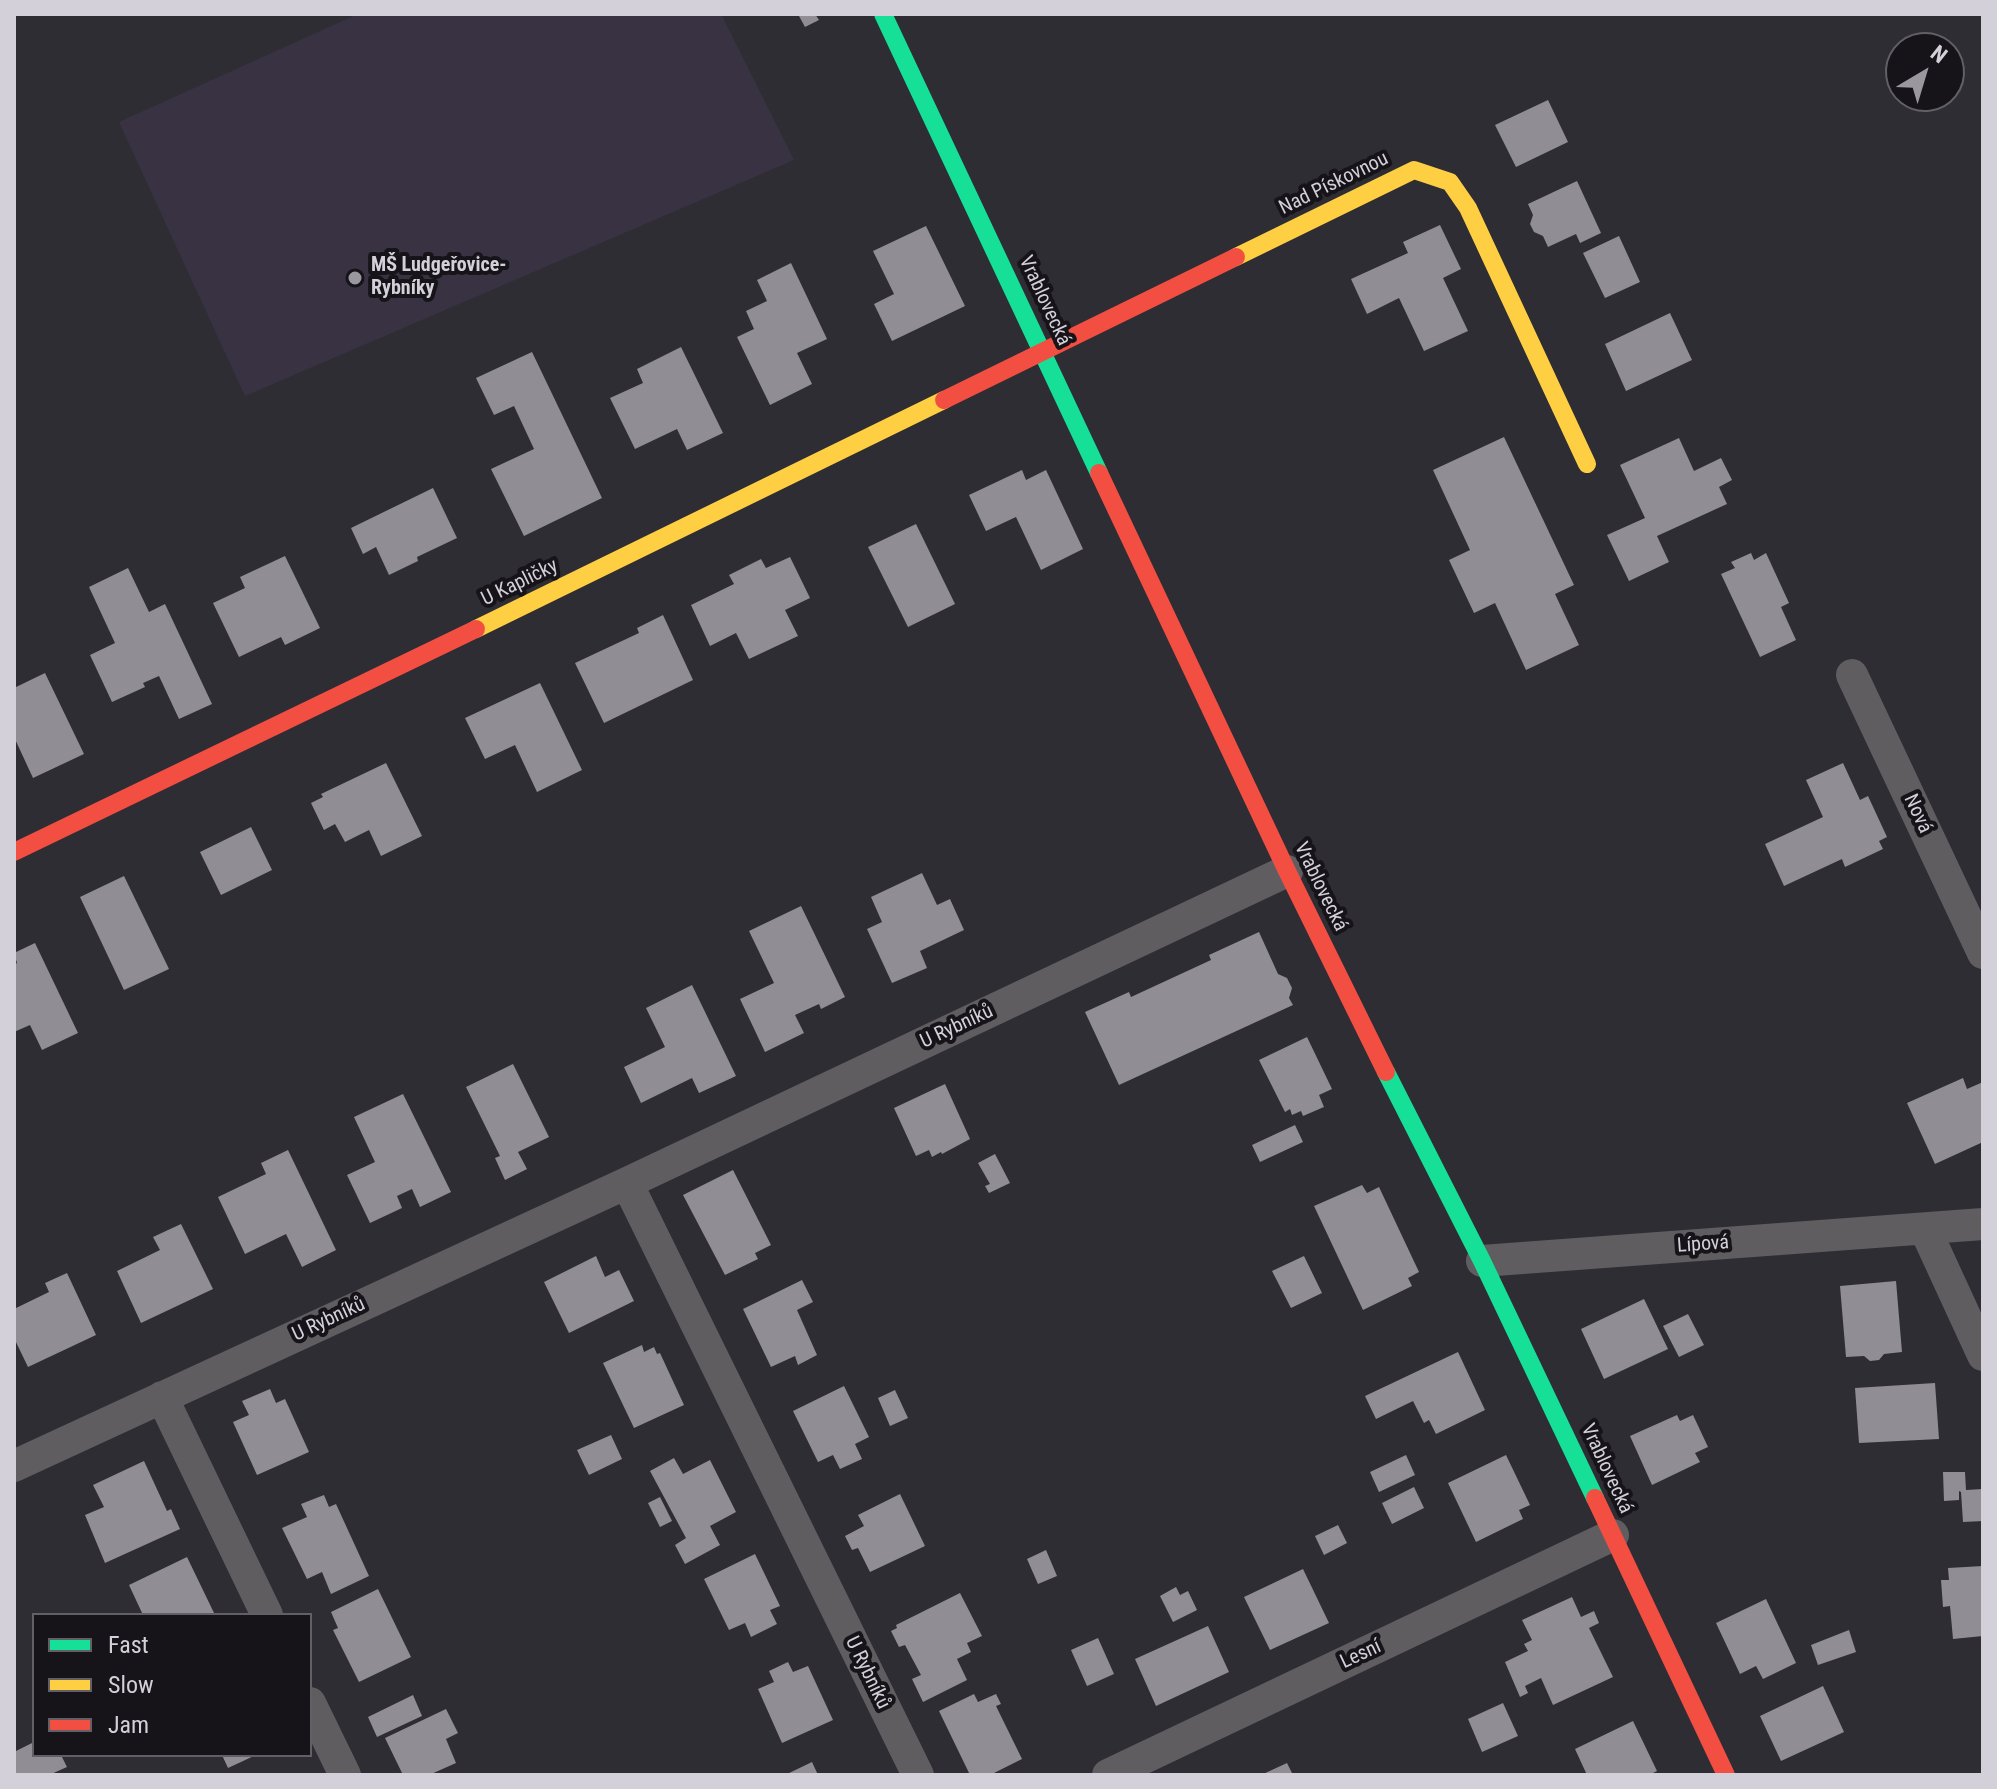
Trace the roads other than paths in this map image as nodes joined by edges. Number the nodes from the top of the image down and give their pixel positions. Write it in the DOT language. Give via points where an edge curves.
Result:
graph roads {
  1 [pos="883,14"];
  2 [pos="1043,350"];
  3 [pos="1587,464"];
  4 [pos="1852,675"];
  5 [pos="14,852"];
  6 [pos="1287,871"];
  7 [pos="1983,953"];
  8 [pos="627,1183"];
  9 [pos="1983,1224"];
  10 [pos="1925,1229"];
  11 [pos="1482,1261"];
  12 [pos="1983,1355"];
  13 [pos="162,1397"];
  14 [pos="14,1466"];
  15 [pos="1613,1535"];
  16 [pos="266,1613"];
  17 [pos="312,1707"];
  18 [pos="345,1775"];
  19 [pos="918,1775"];
  20 [pos="1108,1775"];
  21 [pos="1726,1775"];
  1 -- 2 [label="street, Vrablovecká"];
  2 -- 3 [label="street, Nad Pískovnou" via="1414,170 1450,182 1468,208"];
  2 -- 5 [label="street, U Kapličky"];
  2 -- 6 [label="street, Vrablovecká"];
  4 -- 7 [label="street, Nová"];
  6 -- 8 [label="street, U Rybníků"];
  6 -- 11 [label="street, Vrablovecká"];
  8 -- 13 [label="street, U Rybníků"];
  8 -- 19 [label="street, U Rybníků"];
  9 -- 10 [label="street, Lípová"];
  10 -- 11 [label="street, Lípová"];
  10 -- 12 [label="street"];
  11 -- 15 [label="street, Vrablovecká"];
  13 -- 14 [label="street, U Rybníků"];
  13 -- 16 [label="street"];
  15 -- 20 [label="street, Lesní"];
  15 -- 21 [label="street, Vrablovecká"];
  17 -- 18 [label="street"];
}
